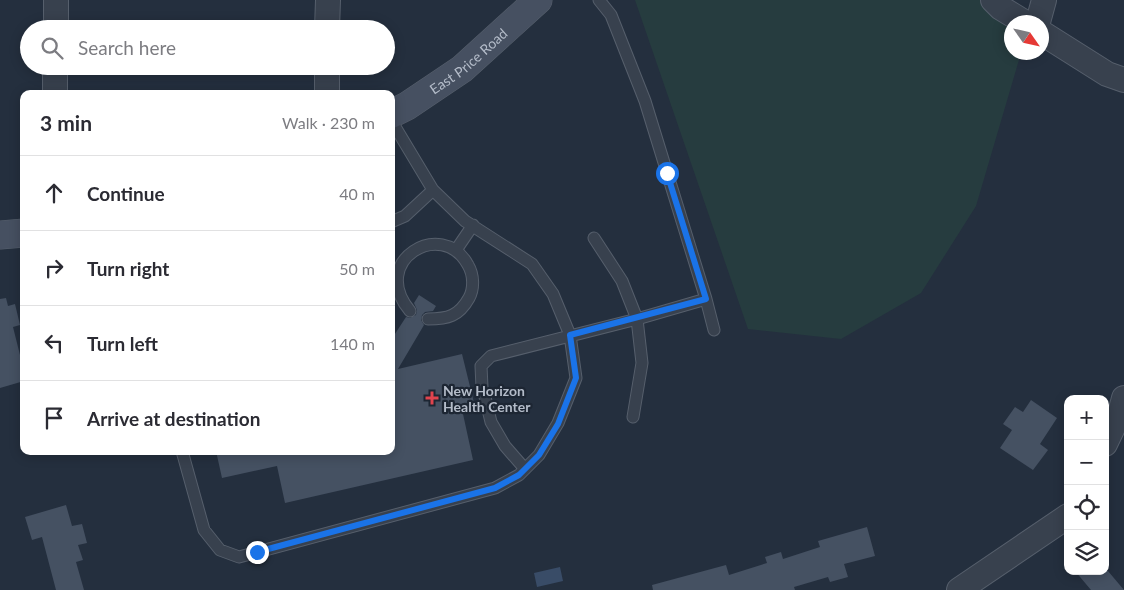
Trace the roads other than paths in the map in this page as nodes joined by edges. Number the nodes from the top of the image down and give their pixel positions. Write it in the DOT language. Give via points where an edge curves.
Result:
graph roads {
  1 [pos="56,0"];
  2 [pos="328,0"];
  3 [pos="538,0"];
  4 [pos="599,0"];
  5 [pos="993,0"];
  6 [pos="1044,0"];
  7 [pos="1012,15"];
  8 [pos="1040,15"];
  9 [pos="56,20"];
  10 [pos="328,20"];
  11 [pos="1049,37"];
  12 [pos="55,75"];
  13 [pos="328,75"];
  14 [pos="1124,80"];
  15 [pos="55,90"];
  16 [pos="327,90"];
  17 [pos="395,112"];
  18 [pos="395,127"];
  19 [pos="433,190"];
  20 [pos="395,220"];
  21 [pos="474,226"];
  22 [pos="20,233"];
  23 [pos="0,235"];
  24 [pos="594,238"];
  25 [pos="456,250"];
  26 [pos="706,299"];
  27 [pos="410,311"];
  28 [pos="428,319"];
  29 [pos="637,319"];
  30 [pos="714,330"];
  31 [pos="570,335"];
  32 [pos="1124,398"];
  33 [pos="633,417"];
  34 [pos="1107,440"];
  35 [pos="183,455"];
  36 [pos="525,469"];
  37 [pos="1064,519"];
  38 [pos="959,590"];
  1 -- 9 [label="street"];
  2 -- 10 [label="street"];
  3 -- 17 [label="main road, East Price Road" via="462,69"];
  4 -- 26 [label="lane" via="611,15 645,101"];
  5 -- 7 [label="street"];
  6 -- 8 [label="street"];
  11 -- 14 [label="street" via="1108,74"];
  12 -- 15 [label="street"];
  13 -- 16 [label="street"];
  18 -- 19 [label="lane"];
  19 -- 20 [label="lane" via="405,216"];
  19 -- 21 [label="lane"];
  21 -- 25 [label="lane"];
  21 -- 31 [label="lane" via="532,264 553,294"];
  22 -- 23 [label="main road"];
  24 -- 29 [label="lane" via="622,281"];
  25 -- 27 [label="lane" via="432,244 419,247 401,264 397,289 401,301"];
  25 -- 28 [label="lane" via="471,270 471,295 456,314 444,319"];
  26 -- 29 [label="lane"];
  26 -- 30 [label="lane"];
  29 -- 31 [label="lane"];
  29 -- 33 [label="lane" via="642,363"];
  31 -- 36 [label="lane" via="576,378 558,424 539,455"];
  31 -- 36 [label="lane" via="491,356 481,366 491,422 505,446"];
  32 -- 34 [label="street"];
  35 -- 36 [label="lane" via="204,530 220,550 239,557 495,488"];
  37 -- 38 [label="street"];
}
